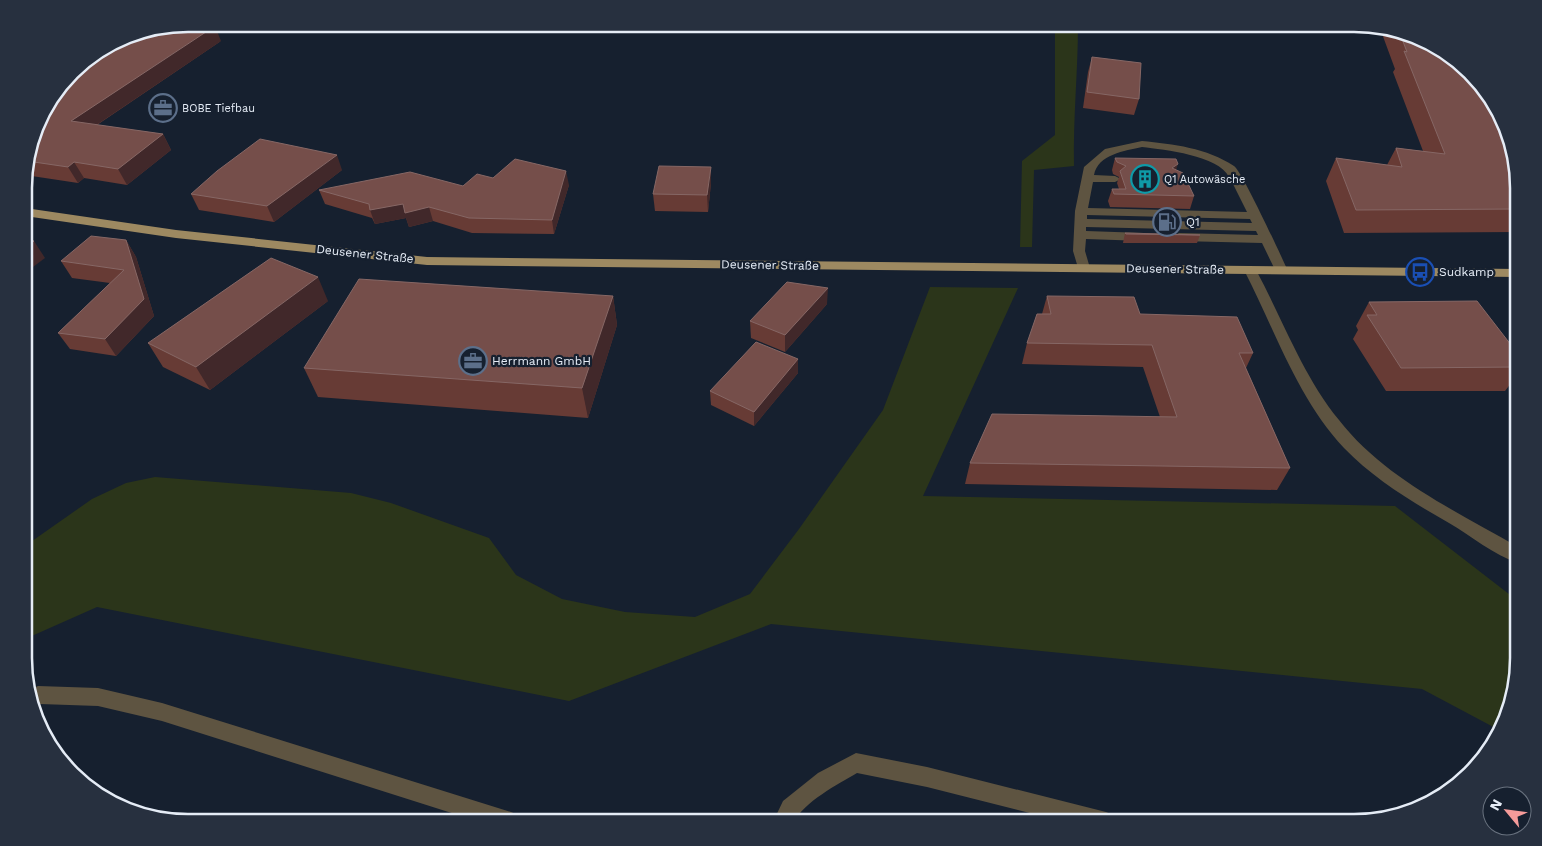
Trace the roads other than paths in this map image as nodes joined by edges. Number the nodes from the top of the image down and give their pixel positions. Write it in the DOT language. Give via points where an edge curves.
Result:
graph roads {
  1 [pos="1088,178"];
  2 [pos="1115,179"];
  3 [pos="1176,180"];
  4 [pos="1237,181"];
  5 [pos="32,213"];
  6 [pos="1257,222"];
  7 [pos="1080,223"];
  8 [pos="1265,239"];
  9 [pos="1084,268"];
  10 [pos="1250,270"];
  11 [pos="1282,271"];
  12 [pos="1509,273"];
  13 [pos="1509,551"];
  14 [pos="38,695"];
  15 [pos="788,813"];
  16 [pos="1071,813"];
  17 [pos="485,814"];
  1 -- 2 [label="street"];
  1 -- 4 [label="street" via="1090,167 1109,151 1142,144 1203,155 1231,169"];
  1 -- 7 [label="street"];
  3 -- 4 [label="street"];
  4 -- 6 [label="street"];
  5 -- 9 [label="main road, Deusener Straße" via="176,234 427,261"];
  6 -- 7 [label="street"];
  6 -- 8 [label="street"];
  7 -- 8 [label="street"];
  7 -- 9 [label="street"];
  8 -- 11 [label="street"];
  9 -- 10 [label="main road, Deusener Straße"];
  10 -- 11 [label="main road, Deusener Straße"];
  10 -- 13 [label="street" via="1314,396 1333,425 1354,448 1388,477"];
  11 -- 12 [label="main road, Deusener Straße"];
  14 -- 17 [label="street" via="98,697 162,712"];
  15 -- 16 [label="street" via="790,808 825,780 856,763 927,777"];
}
